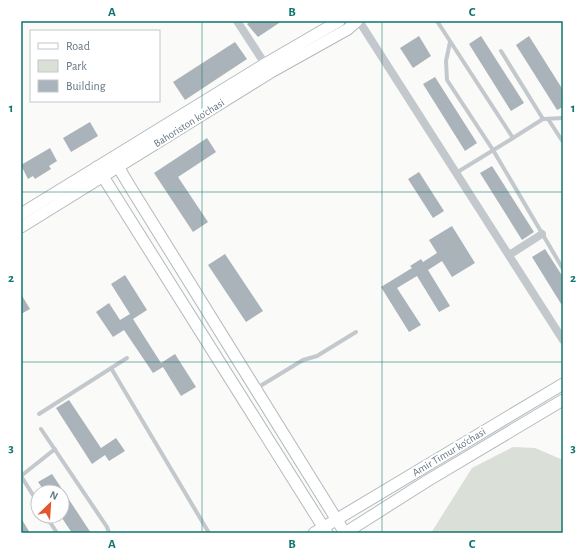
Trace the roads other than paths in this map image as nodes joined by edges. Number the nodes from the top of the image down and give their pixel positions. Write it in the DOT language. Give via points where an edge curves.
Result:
graph roads {
  1 [pos="237,21"];
  2 [pos="339,21"];
  3 [pos="358,21"];
  4 [pos="437,21"];
  5 [pos="450,42"];
  6 [pos="501,51"];
  7 [pos="265,64"];
  8 [pos="563,118"];
  9 [pos="545,119"];
  10 [pos="513,138"];
  11 [pos="563,142"];
  12 [pos="493,150"];
  13 [pos="116,162"];
  14 [pos="100,172"];
  15 [pos="456,173"];
  16 [pos="21,214"];
  17 [pos="21,227"];
  18 [pos="542,234"];
  19 [pos="509,255"];
  20 [pos="563,269"];
  21 [pos="356,332"];
  22 [pos="563,339"];
  23 [pos="127,358"];
  24 [pos="111,368"];
  25 [pos="563,384"];
  26 [pos="255,390"];
  27 [pos="563,400"];
  28 [pos="39,414"];
  29 [pos="41,429"];
  30 [pos="55,449"];
  31 [pos="30,490"];
  32 [pos="336,519"];
  33 [pos="51,524"];
  34 [pos="321,531"];
  35 [pos="57,533"];
  36 [pos="109,533"];
  37 [pos="209,533"];
  38 [pos="345,533"];
  1 -- 7 [label="street"];
  2 -- 7 [label="street, Bahoriston ko‘chasi"];
  3 -- 13 [label="street, Bahoriston ko‘chasi"];
  3 -- 15 [label="street"];
  4 -- 5 [label="lane"];
  5 -- 10 [label="lane"];
  5 -- 12 [label="lane" via="446,61 447,80"];
  6 -- 9 [label="lane"];
  7 -- 13 [label="street, Bahoriston ko‘chasi"];
  8 -- 9 [label="lane"];
  9 -- 10 [label="lane"];
  9 -- 11 [label="lane"];
  10 -- 12 [label="lane"];
  12 -- 15 [label="lane"];
  12 -- 18 [label="lane"];
  13 -- 14 [label="street, Bahoriston ko‘chasi"];
  13 -- 26 [label="street"];
  14 -- 16 [label="street, Bahoriston ko‘chasi"];
  14 -- 17 [label="street, Bahoriston ko‘chasi"];
  14 -- 34 [label="street"];
  15 -- 19 [label="street"];
  18 -- 19 [label="street"];
  18 -- 20 [label="lane"];
  19 -- 22 [label="street"];
  21 -- 26 [label="lane" via="317,356 303,360"];
  23 -- 24 [label="lane"];
  24 -- 28 [label="lane"];
  24 -- 37 [label="lane"];
  25 -- 32 [label="street, Amir Timur ko‘chasi"];
  26 -- 32 [label="street"];
  27 -- 38 [label="street, Amir Timur ko‘chasi"];
  29 -- 30 [label="lane"];
  30 -- 31 [label="lane" via="21,476"];
  30 -- 36 [label="lane"];
  32 -- 34 [label="street, Amir Timur ko‘chasi"];
  32 -- 38 [label="street"];
  33 -- 35 [label="lane"];
}
